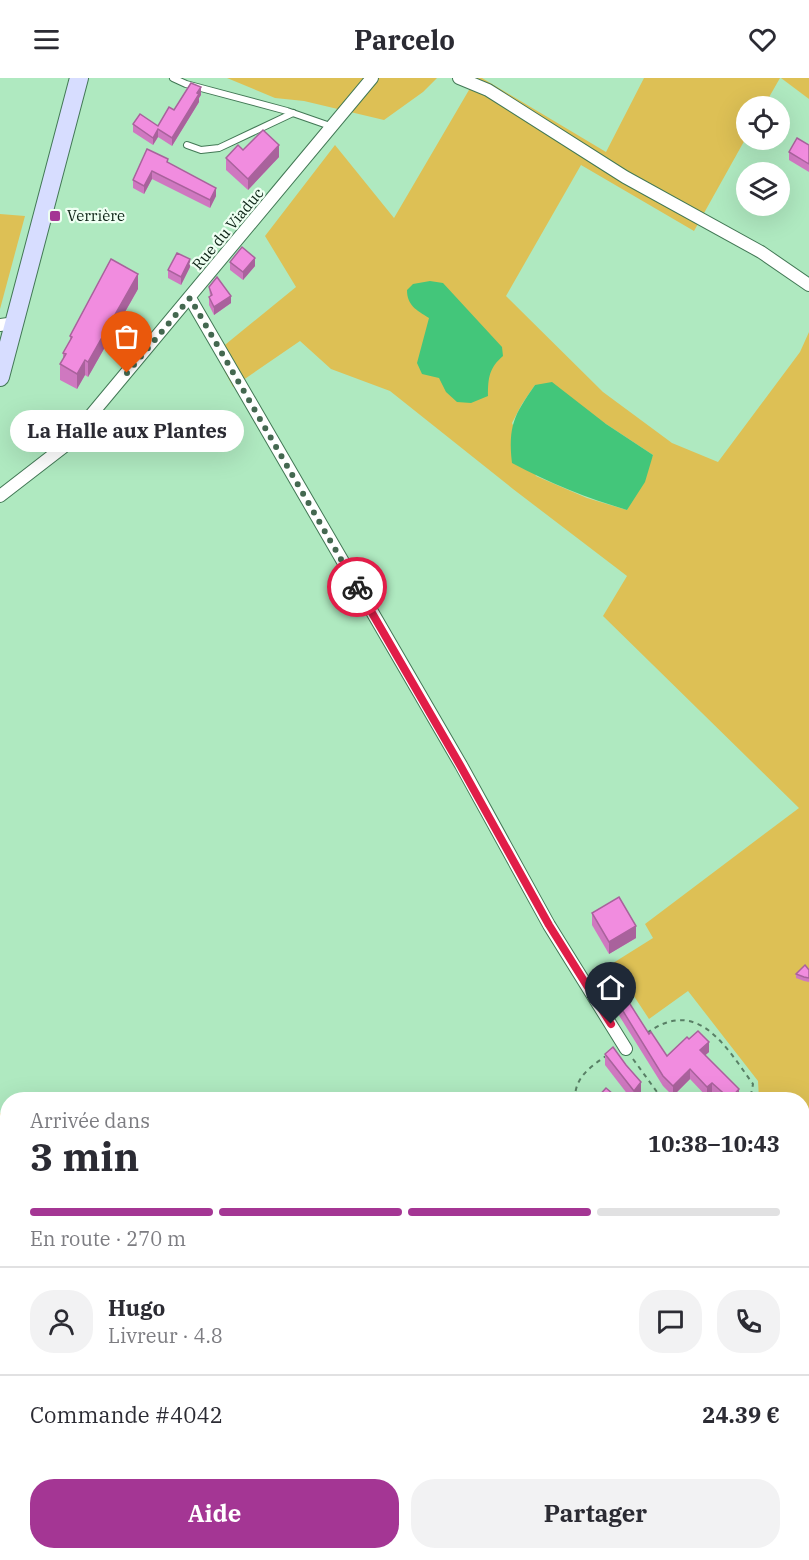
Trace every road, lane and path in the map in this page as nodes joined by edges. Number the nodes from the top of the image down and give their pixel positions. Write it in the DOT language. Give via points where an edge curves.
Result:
graph roads {
  1 [pos="79,78"];
  2 [pos="173,78"];
  3 [pos="372,78"];
  4 [pos="459,78"];
  5 [pos="293,113"];
  6 [pos="333,127"];
  7 [pos="187,145"];
  8 [pos="809,285"];
  9 [pos="190,298"];
  10 [pos="8,324"];
  11 [pos="3,354"];
  12 [pos="0,376"];
  13 [pos="0,496"];
  14 [pos="625,1046"];
  15 [pos="575,1092"];
  16 [pos="657,1092"];
  17 [pos="752,1092"];
  1 -- 10 [label="street"];
  2 -- 5 [label="lane"];
  3 -- 6 [label="street, Rue du Viaduc"];
  4 -- 8 [label="street" via="488,90 625,177 761,252"];
  5 -- 6 [label="lane"];
  5 -- 7 [label="lane" via="219,148 201,150"];
  6 -- 9 [label="street, Rue du Viaduc"];
  9 -- 13 [label="street, Rue du Viaduc" via="66,445"];
  9 -- 14 [label="street" via="549,925"];
  10 -- 11 [label="street"];
  11 -- 12 [label="street"];
  14 -- 15 [label="path" via="582,1075"];
  14 -- 16 [label="path"];
  14 -- 17 [label="path" via="671,1020 689,1020 710,1030 732,1055 753,1084"];
}
